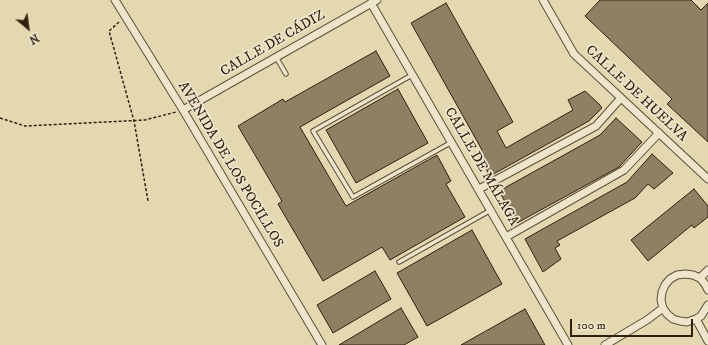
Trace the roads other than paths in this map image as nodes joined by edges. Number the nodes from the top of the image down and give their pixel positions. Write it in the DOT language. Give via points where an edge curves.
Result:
graph roads {
  1 [pos="115,0"];
  2 [pos="543,0"];
  3 [pos="374,1"];
  4 [pos="276,57"];
  5 [pos="286,74"];
  6 [pos="413,74"];
  7 [pos="621,98"];
  8 [pos="183,110"];
  9 [pos="658,133"];
  10 [pos="452,142"];
  11 [pos="708,179"];
  12 [pos="479,189"];
  13 [pos="491,210"];
  14 [pos="506,236"];
  15 [pos="399,262"];
  16 [pos="708,270"];
  17 [pos="700,278"];
  18 [pos="708,290"];
  19 [pos="708,305"];
  20 [pos="663,308"];
  21 [pos="696,319"];
  22 [pos="708,341"];
  23 [pos="322,345"];
  24 [pos="568,345"];
  25 [pos="605,345"];
  1 -- 8 [label="street, AVENIDA DE LOS POCILLOS"];
  2 -- 7 [label="street, CALLE DE HUELVA" via="574,54"];
  3 -- 4 [label="street, CALLE DE CÁDIZ"];
  3 -- 6 [label="street, CALLE DE MÁLAGA"];
  4 -- 5 [label="lane"];
  4 -- 8 [label="street, CALLE DE CÁDIZ"];
  6 -- 10 [label="street, CALLE DE MÁLAGA"];
  6 -- 10 [label="lane" via="313,131 353,197"];
  7 -- 9 [label="street, CALLE DE HUELVA"];
  7 -- 12 [label="street" via="596,126"];
  8 -- 23 [label="street, AVENIDA DE LOS POCILLOS"];
  9 -- 11 [label="street, CALLE DE HUELVA"];
  9 -- 14 [label="street" via="624,170"];
  10 -- 12 [label="street, CALLE DE MÁLAGA"];
  12 -- 13 [label="street, CALLE DE MÁLAGA"];
  13 -- 14 [label="street, CALLE DE MÁLAGA"];
  13 -- 15 [label="lane"];
  14 -- 24 [label="street, CALLE DE MÁLAGA"];
  16 -- 17 [label="street"];
  17 -- 18 [label="street"];
  17 -- 20 [label="street" via="685,274 670,279 662,292"];
  19 -- 21 [label="street"];
  20 -- 21 [label="street" via="673,319 687,322"];
  20 -- 25 [label="street" via="648,320"];
  21 -- 22 [label="street"];
}
